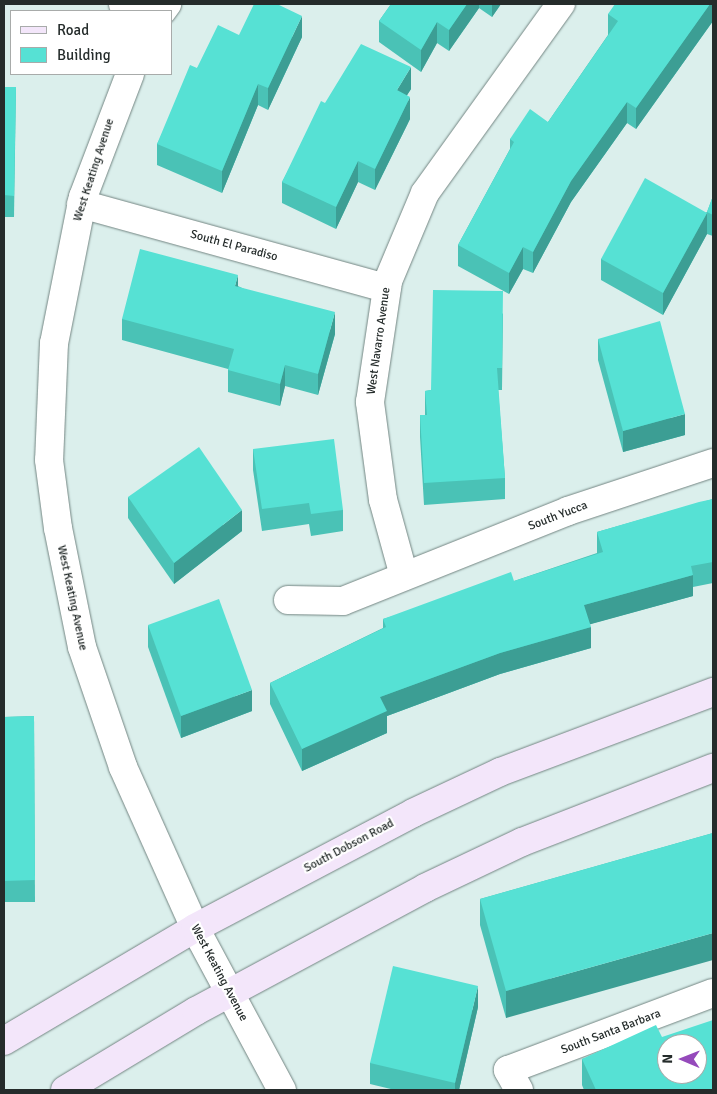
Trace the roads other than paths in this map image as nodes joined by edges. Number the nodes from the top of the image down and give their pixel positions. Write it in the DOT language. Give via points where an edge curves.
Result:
graph roads {
  1 [pos="123,4"];
  2 [pos="561,4"];
  3 [pos="139,10"];
  4 [pos="130,75"];
  5 [pos="81,204"];
  6 [pos="387,288"];
  7 [pos="713,463"];
  8 [pos="404,576"];
  9 [pos="288,600"];
  10 [pos="713,692"];
  11 [pos="713,768"];
  12 [pos="194,928"];
  13 [pos="230,993"];
  14 [pos="713,993"];
  15 [pos="4,1041"];
  16 [pos="514,1080"];
  17 [pos="65,1090"];
  18 [pos="282,1090"];
  1 -- 3 [label="street"];
  2 -- 6 [label="street, West Navarro Avenue" via="425,193"];
  4 -- 5 [label="street, West Keating Avenue"];
  5 -- 6 [label="street, South El Paradiso"];
  5 -- 12 [label="street, West Keating Avenue" via="54,343 49,411 58,528 70,596 99,702"];
  6 -- 8 [label="street, West Navarro Avenue" via="370,402 383,500"];
  7 -- 8 [label="street, South Yucca" via="568,511"];
  8 -- 9 [label="street, South Yucca" via="343,601"];
  10 -- 12 [label="main road, South Dobson Road" via="500,772 413,813"];
  11 -- 13 [label="main road" via="567,824 424,888"];
  12 -- 13 [label="street, West Keating Avenue"];
  12 -- 15 [label="main road, South Dobson Road"];
  13 -- 17 [label="main road"];
  13 -- 18 [label="street, West Keating Avenue"];
  14 -- 16 [label="street, South Santa Barbara"];
}
